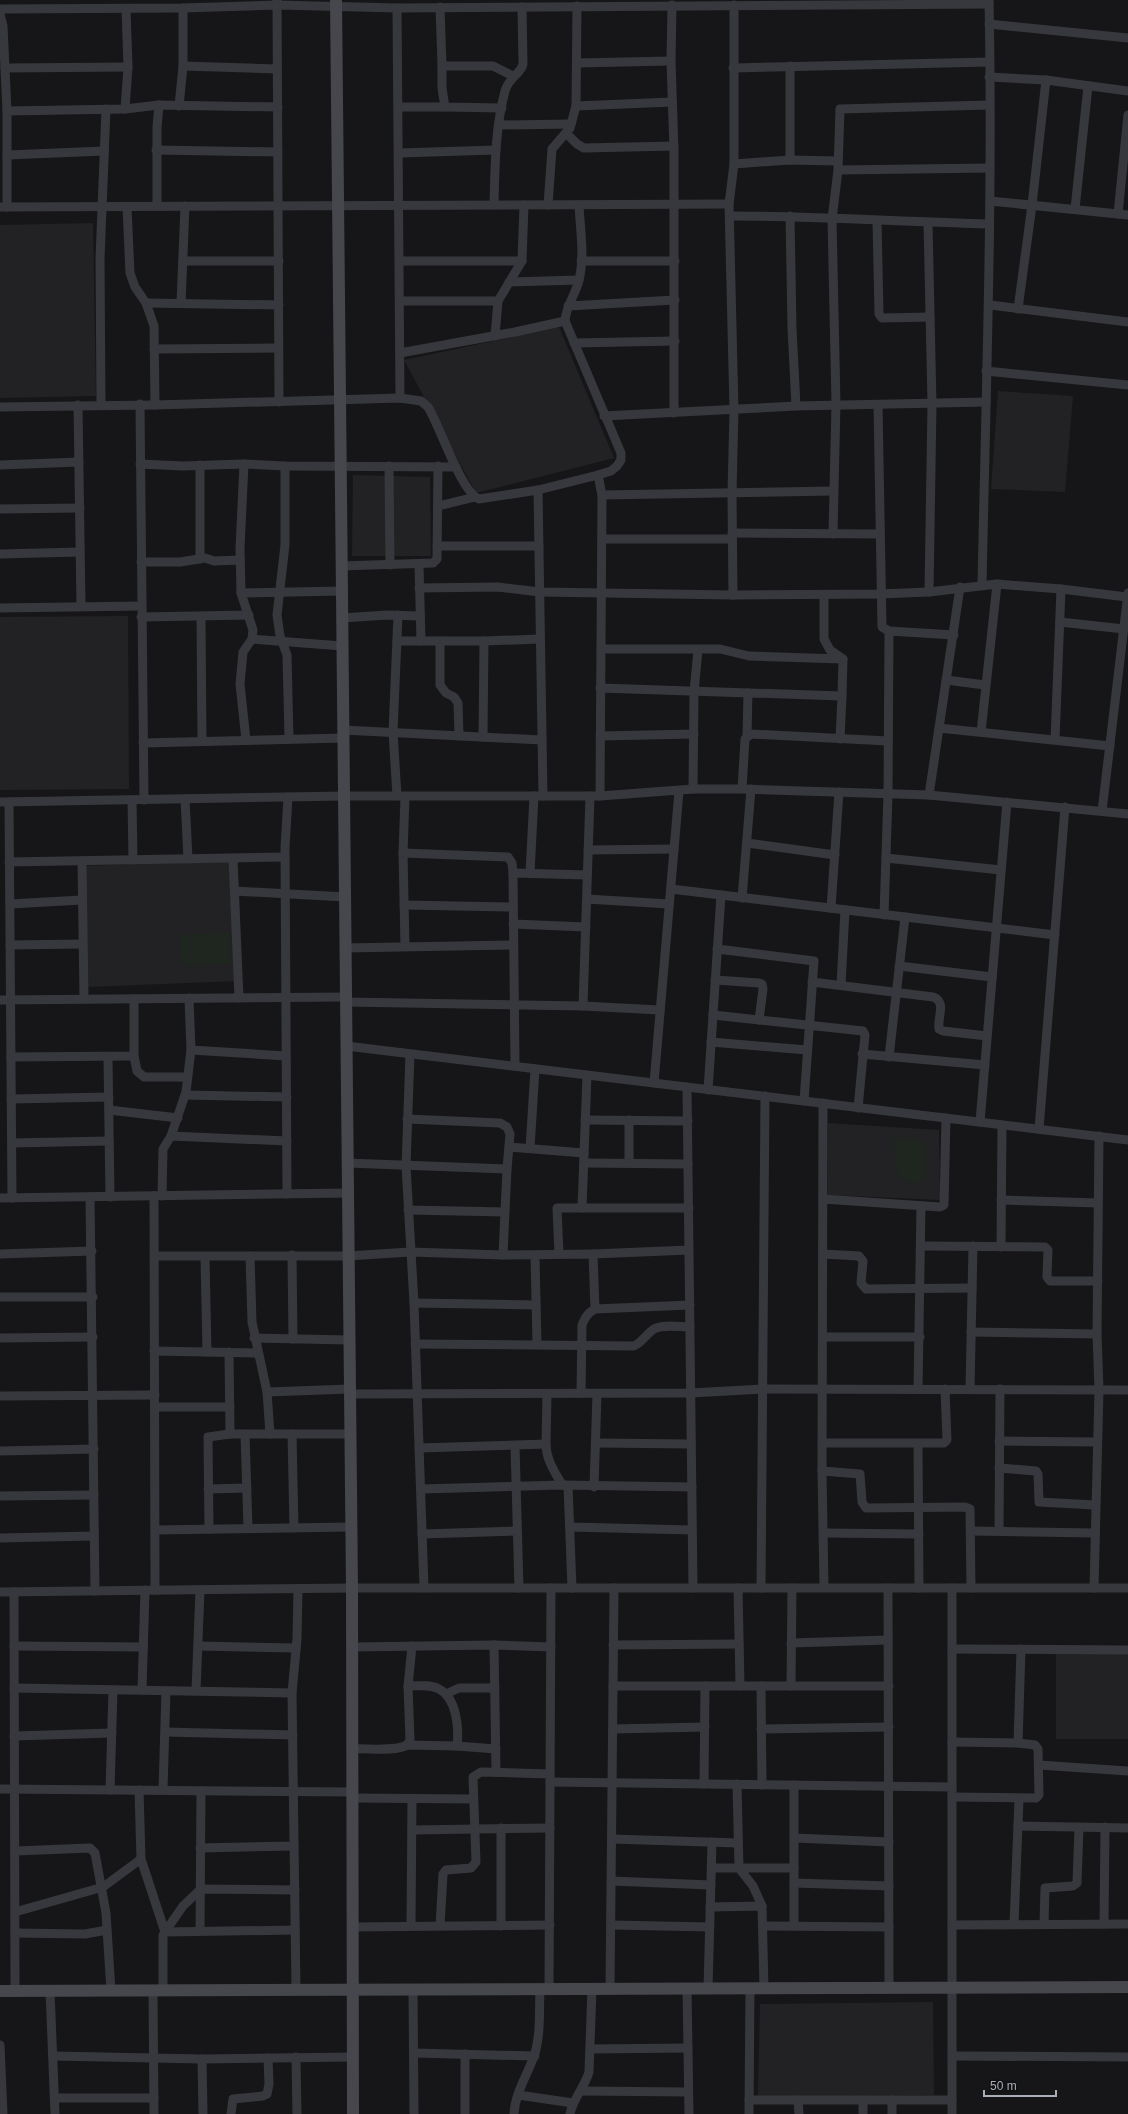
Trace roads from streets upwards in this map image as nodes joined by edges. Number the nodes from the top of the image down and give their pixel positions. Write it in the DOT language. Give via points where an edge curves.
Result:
graph roads {
  1 [pos="826,2"];
  2 [pos="989,2"];
  3 [pos="277,3"];
  4 [pos="481,3"];
  5 [pos="587,3"];
  6 [pos="642,3"];
  7 [pos="95,4"];
  8 [pos="152,4"];
  9 [pos="336,4"];
  10 [pos="528,4"];
  11 [pos="739,4"];
  12 [pos="437,5"];
  13 [pos="672,5"];
  14 [pos="577,6"];
  15 [pos="183,8"];
  16 [pos="397,8"];
  17 [pos="0,9"];
  18 [pos="126,9"];
  19 [pos="0,14"];
  20 [pos="989,24"];
  21 [pos="1128,38"];
  22 [pos="671,61"];
  23 [pos="989,62"];
  24 [pos="577,63"];
  25 [pos="182,66"];
  26 [pos="442,66"];
  27 [pos="790,66"];
  28 [pos="128,67"];
  29 [pos="5,68"];
  30 [pos="733,68"];
  31 [pos="277,70"];
  32 [pos="513,76"];
  33 [pos="989,77"];
  34 [pos="1046,80"];
  35 [pos="1088,86"];
  36 [pos="1128,91"];
  37 [pos="672,102"];
  38 [pos="158,105"];
  39 [pos="179,106"];
  40 [pos="576,106"];
  41 [pos="989,106"];
  42 [pos="278,107"];
  43 [pos="399,107"];
  44 [pos="445,107"];
  45 [pos="502,108"];
  46 [pos="106,109"];
  47 [pos="125,109"];
  48 [pos="7,111"];
  49 [pos="1128,115"];
  50 [pos="572,124"];
  51 [pos="500,125"];
  52 [pos="566,133"];
  53 [pos="674,146"];
  54 [pos="156,150"];
  55 [pos="496,150"];
  56 [pos="104,151"];
  57 [pos="278,152"];
  58 [pos="399,153"];
  59 [pos="7,155"];
  60 [pos="790,160"];
  61 [pos="837,161"];
  62 [pos="734,164"];
  63 [pos="990,168"];
  64 [pos="838,170"];
  65 [pos="990,201"];
  66 [pos="675,204"];
  67 [pos="729,204"];
  68 [pos="494,205"];
  69 [pos="524,205"];
  70 [pos="548,205"];
  71 [pos="579,205"];
  72 [pos="1032,205"];
  73 [pos="101,206"];
  74 [pos="157,206"];
  75 [pos="184,206"];
  76 [pos="279,206"];
  77 [pos="338,206"];
  78 [pos="399,206"];
  79 [pos="3,207"];
  80 [pos="128,207"];
  81 [pos="1075,210"];
  82 [pos="1118,214"];
  83 [pos="1128,215"];
  84 [pos="730,216"];
  85 [pos="790,216"];
  86 [pos="832,219"];
  87 [pos="877,221"];
  88 [pos="928,223"];
  89 [pos="989,224"];
  90 [pos="279,261"];
  91 [pos="400,261"];
  92 [pos="522,261"];
  93 [pos="581,261"];
  94 [pos="675,261"];
  95 [pos="183,262"];
  96 [pos="579,280"];
  97 [pos="509,282"];
  98 [pos="675,300"];
  99 [pos="400,301"];
  100 [pos="498,301"];
  101 [pos="146,303"];
  102 [pos="181,303"];
  103 [pos="279,305"];
  104 [pos="990,305"];
  105 [pos="568,306"];
  106 [pos="1018,309"];
  107 [pos="930,317"];
  108 [pos="565,321"];
  109 [pos="1128,322"];
  110 [pos="495,336"];
  111 [pos="674,341"];
  112 [pos="574,343"];
  113 [pos="278,348"];
  114 [pos="154,350"];
  115 [pos="400,353"];
  116 [pos="986,371"];
  117 [pos="1128,385"];
  118 [pos="400,398"];
  119 [pos="339,399"];
  120 [pos="279,402"];
  121 [pos="986,402"];
  122 [pos="140,404"];
  123 [pos="836,404"];
  124 [pos="932,404"];
  125 [pos="78,405"];
  126 [pos="101,405"];
  127 [pos="155,405"];
  128 [pos="878,405"];
  129 [pos="796,406"];
  130 [pos="0,407"];
  131 [pos="734,410"];
  132 [pos="674,413"];
  133 [pos="604,416"];
  134 [pos="79,462"];
  135 [pos="140,464"];
  136 [pos="244,464"];
  137 [pos="0,465"];
  138 [pos="200,465"];
  139 [pos="285,466"];
  140 [pos="340,466"];
  141 [pos="390,466"];
  142 [pos="438,466"];
  143 [pos="456,467"];
  144 [pos="598,475"];
  145 [pos="538,490"];
  146 [pos="833,491"];
  147 [pos="732,493"];
  148 [pos="602,495"];
  149 [pos="474,497"];
  150 [pos="438,506"];
  151 [pos="80,508"];
  152 [pos="0,509"];
  153 [pos="833,534"];
  154 [pos="880,534"];
  155 [pos="732,536"];
  156 [pos="602,539"];
  157 [pos="437,546"];
  158 [pos="539,546"];
  159 [pos="80,552"];
  160 [pos="0,554"];
  161 [pos="200,559"];
  162 [pos="240,560"];
  163 [pos="141,562"];
  164 [pos="390,565"];
  165 [pos="419,565"];
  166 [pos="342,566"];
  167 [pos="997,584"];
  168 [pos="982,585"];
  169 [pos="419,588"];
  170 [pos="960,588"];
  171 [pos="1061,589"];
  172 [pos="281,592"];
  173 [pos="342,592"];
  174 [pos="540,592"];
  175 [pos="602,592"];
  176 [pos="929,592"];
  177 [pos="241,593"];
  178 [pos="1128,593"];
  179 [pos="880,594"];
  180 [pos="733,595"];
  181 [pos="824,595"];
  182 [pos="1128,597"];
  183 [pos="81,606"];
  184 [pos="141,606"];
  185 [pos="0,608"];
  186 [pos="249,615"];
  187 [pos="398,615"];
  188 [pos="420,616"];
  189 [pos="141,617"];
  190 [pos="201,617"];
  191 [pos="342,618"];
  192 [pos="1060,622"];
  193 [pos="1124,629"];
  194 [pos="889,631"];
  195 [pos="954,635"];
  196 [pos="252,639"];
  197 [pos="540,639"];
  198 [pos="282,641"];
  199 [pos="397,641"];
  200 [pos="421,641"];
  201 [pos="440,641"];
  202 [pos="484,641"];
  203 [pos="342,646"];
  204 [pos="600,649"];
  205 [pos="698,650"];
  206 [pos="843,658"];
  207 [pos="946,680"];
  208 [pos="985,685"];
  209 [pos="600,688"];
  210 [pos="694,692"];
  211 [pos="748,693"];
  212 [pos="842,696"];
  213 [pos="939,728"];
  214 [pos="393,732"];
  215 [pos="981,732"];
  216 [pos="343,734"];
  217 [pos="694,734"];
  218 [pos="459,736"];
  219 [pos="600,736"];
  220 [pos="747,736"];
  221 [pos="483,737"];
  222 [pos="289,739"];
  223 [pos="840,739"];
  224 [pos="246,740"];
  225 [pos="542,740"];
  226 [pos="1055,740"];
  227 [pos="202,741"];
  228 [pos="888,741"];
  229 [pos="143,743"];
  230 [pos="1110,746"];
  231 [pos="693,789"];
  232 [pos="746,789"];
  233 [pos="679,791"];
  234 [pos="839,792"];
  235 [pos="888,794"];
  236 [pos="929,795"];
  237 [pos="344,796"];
  238 [pos="401,796"];
  239 [pos="539,796"];
  240 [pos="590,796"];
  241 [pos="600,796"];
  242 [pos="288,797"];
  243 [pos="184,799"];
  244 [pos="132,800"];
  245 [pos="144,800"];
  246 [pos="4,802"];
  247 [pos="1007,802"];
  248 [pos="1065,807"];
  249 [pos="1102,811"];
  250 [pos="1128,814"];
  251 [pos="747,843"];
  252 [pos="674,849"];
  253 [pos="588,850"];
  254 [pos="403,853"];
  255 [pos="835,855"];
  256 [pos="285,857"];
  257 [pos="233,858"];
  258 [pos="886,858"];
  259 [pos="188,859"];
  260 [pos="133,860"];
  261 [pos="82,861"];
  262 [pos="10,862"];
  263 [pos="1001,870"];
  264 [pos="513,873"];
  265 [pos="530,873"];
  266 [pos="588,875"];
  267 [pos="671,889"];
  268 [pos="234,891"];
  269 [pos="285,895"];
  270 [pos="721,895"];
  271 [pos="345,897"];
  272 [pos="742,898"];
  273 [pos="82,900"];
  274 [pos="586,900"];
  275 [pos="10,904"];
  276 [pos="669,904"];
  277 [pos="404,905"];
  278 [pos="513,907"];
  279 [pos="831,908"];
  280 [pos="845,910"];
  281 [pos="884,915"];
  282 [pos="905,917"];
  283 [pos="513,924"];
  284 [pos="586,927"];
  285 [pos="996,928"];
  286 [pos="1055,935"];
  287 [pos="83,944"];
  288 [pos="10,945"];
  289 [pos="513,945"];
  290 [pos="405,946"];
  291 [pos="345,948"];
  292 [pos="717,949"];
  293 [pos="899,966"];
  294 [pos="992,977"];
  295 [pos="715,980"];
  296 [pos="812,982"];
  297 [pos="841,985"];
  298 [pos="897,992"];
  299 [pos="286,997"];
  300 [pos="189,998"];
  301 [pos="239,998"];
  302 [pos="84,999"];
  303 [pos="134,999"];
  304 [pos="346,999"];
  305 [pos="0,1000"];
  306 [pos="10,1000"];
  307 [pos="514,1005"];
  308 [pos="583,1006"];
  309 [pos="660,1010"];
  310 [pos="713,1015"];
  311 [pos="759,1020"];
  312 [pos="809,1025"];
  313 [pos="987,1036"];
  314 [pos="711,1042"];
  315 [pos="346,1046"];
  316 [pos="191,1050"];
  317 [pos="807,1050"];
  318 [pos="410,1054"];
  319 [pos="862,1054"];
  320 [pos="134,1056"];
  321 [pos="286,1056"];
  322 [pos="11,1057"];
  323 [pos="889,1057"];
  324 [pos="108,1058"];
  325 [pos="985,1065"];
  326 [pos="514,1066"];
  327 [pos="535,1069"];
  328 [pos="587,1075"];
  329 [pos="188,1077"];
  330 [pos="654,1083"];
  331 [pos="688,1087"];
  332 [pos="708,1090"];
  333 [pos="186,1095"];
  334 [pos="765,1096"];
  335 [pos="109,1097"];
  336 [pos="286,1097"];
  337 [pos="11,1099"];
  338 [pos="804,1101"];
  339 [pos="823,1103"];
  340 [pos="858,1108"];
  341 [pos="109,1110"];
  342 [pos="178,1118"];
  343 [pos="946,1118"];
  344 [pos="407,1119"];
  345 [pos="586,1120"];
  346 [pos="629,1120"];
  347 [pos="688,1120"];
  348 [pos="980,1122"];
  349 [pos="1002,1125"];
  350 [pos="1039,1129"];
  351 [pos="171,1136"];
  352 [pos="1099,1136"];
  353 [pos="109,1140"];
  354 [pos="1128,1140"];
  355 [pos="287,1141"];
  356 [pos="12,1143"];
  357 [pos="509,1147"];
  358 [pos="530,1148"];
  359 [pos="584,1158"];
  360 [pos="348,1163"];
  361 [pos="629,1164"];
  362 [pos="688,1164"];
  363 [pos="406,1166"];
  364 [pos="507,1169"];
  365 [pos="348,1193"];
  366 [pos="287,1194"];
  367 [pos="158,1196"];
  368 [pos="90,1197"];
  369 [pos="110,1197"];
  370 [pos="0,1198"];
  371 [pos="12,1198"];
  372 [pos="823,1199"];
  373 [pos="1002,1200"];
  374 [pos="1098,1203"];
  375 [pos="921,1206"];
  376 [pos="582,1208"];
  377 [pos="689,1208"];
  378 [pos="408,1210"];
  379 [pos="505,1212"];
  380 [pos="921,1246"];
  381 [pos="973,1246"];
  382 [pos="1001,1247"];
  383 [pos="689,1250"];
  384 [pos="92,1251"];
  385 [pos="410,1252"];
  386 [pos="0,1254"];
  387 [pos="559,1254"];
  388 [pos="593,1254"];
  389 [pos="823,1254"];
  390 [pos="292,1255"];
  391 [pos="503,1255"];
  392 [pos="535,1255"];
  393 [pos="154,1256"];
  394 [pos="250,1256"];
  395 [pos="348,1256"];
  396 [pos="205,1257"];
  397 [pos="1098,1282"];
  398 [pos="920,1288"];
  399 [pos="972,1288"];
  400 [pos="0,1297"];
  401 [pos="92,1297"];
  402 [pos="414,1303"];
  403 [pos="536,1305"];
  404 [pos="690,1305"];
  405 [pos="595,1309"];
  406 [pos="690,1326"];
  407 [pos="971,1332"];
  408 [pos="1097,1334"];
  409 [pos="93,1337"];
  410 [pos="823,1337"];
  411 [pos="920,1337"];
  412 [pos="0,1338"];
  413 [pos="254,1338"];
  414 [pos="293,1339"];
  415 [pos="349,1340"];
  416 [pos="415,1344"];
  417 [pos="537,1344"];
  418 [pos="582,1344"];
  419 [pos="154,1351"];
  420 [pos="207,1352"];
  421 [pos="229,1352"];
  422 [pos="257,1353"];
  423 [pos="763,1389"];
  424 [pos="822,1389"];
  425 [pos="918,1389"];
  426 [pos="945,1389"];
  427 [pos="970,1389"];
  428 [pos="1000,1390"];
  429 [pos="1099,1390"];
  430 [pos="1128,1390"];
  431 [pos="267,1392"];
  432 [pos="350,1392"];
  433 [pos="581,1393"];
  434 [pos="691,1393"];
  435 [pos="417,1394"];
  436 [pos="546,1394"];
  437 [pos="598,1394"];
  438 [pos="155,1395"];
  439 [pos="0,1396"];
  440 [pos="94,1396"];
  441 [pos="155,1407"];
  442 [pos="230,1407"];
  443 [pos="230,1434"];
  444 [pos="246,1434"];
  445 [pos="270,1434"];
  446 [pos="292,1434"];
  447 [pos="350,1434"];
  448 [pos="999,1441"];
  449 [pos="1097,1442"];
  450 [pos="597,1443"];
  451 [pos="822,1443"];
  452 [pos="546,1444"];
  453 [pos="691,1444"];
  454 [pos="918,1444"];
  455 [pos="515,1446"];
  456 [pos="419,1448"];
  457 [pos="94,1449"];
  458 [pos="0,1451"];
  459 [pos="999,1468"];
  460 [pos="822,1471"];
  461 [pos="516,1486"];
  462 [pos="565,1486"];
  463 [pos="594,1487"];
  464 [pos="692,1487"];
  465 [pos="247,1488"];
  466 [pos="208,1489"];
  467 [pos="421,1489"];
  468 [pos="94,1495"];
  469 [pos="0,1496"];
  470 [pos="1096,1505"];
  471 [pos="919,1507"];
  472 [pos="351,1527"];
  473 [pos="570,1527"];
  474 [pos="248,1528"];
  475 [pos="294,1528"];
  476 [pos="209,1529"];
  477 [pos="155,1530"];
  478 [pos="692,1530"];
  479 [pos="517,1531"];
  480 [pos="971,1531"];
  481 [pos="999,1531"];
  482 [pos="824,1533"];
  483 [pos="1095,1533"];
  484 [pos="422,1534"];
  485 [pos="919,1534"];
  486 [pos="94,1536"];
  487 [pos="0,1538"];
  488 [pos="824,1587"];
  489 [pos="352,1588"];
  490 [pos="424,1588"];
  491 [pos="518,1588"];
  492 [pos="551,1588"];
  493 [pos="572,1588"];
  494 [pos="614,1588"];
  495 [pos="693,1588"];
  496 [pos="738,1588"];
  497 [pos="761,1588"];
  498 [pos="792,1588"];
  499 [pos="888,1588"];
  500 [pos="919,1588"];
  501 [pos="952,1588"];
  502 [pos="971,1588"];
  503 [pos="1094,1588"];
  504 [pos="1128,1588"];
  505 [pos="298,1589"];
  506 [pos="145,1590"];
  507 [pos="155,1590"];
  508 [pos="200,1590"];
  509 [pos="95,1591"];
  510 [pos="0,1592"];
  511 [pos="14,1592"];
  512 [pos="888,1640"];
  513 [pos="791,1643"];
  514 [pos="739,1644"];
  515 [pos="494,1645"];
  516 [pos="613,1645"];
  517 [pos="14,1646"];
  518 [pos="198,1646"];
  519 [pos="412,1646"];
  520 [pos="143,1647"];
  521 [pos="352,1647"];
  522 [pos="551,1647"];
  523 [pos="296,1648"];
  524 [pos="952,1649"];
  525 [pos="1021,1650"];
  526 [pos="1128,1650"];
  527 [pos="408,1686"];
  528 [pos="613,1686"];
  529 [pos="705,1686"];
  530 [pos="740,1686"];
  531 [pos="761,1686"];
  532 [pos="791,1686"];
  533 [pos="889,1686"];
  534 [pos="14,1688"];
  535 [pos="495,1688"];
  536 [pos="113,1690"];
  537 [pos="142,1690"];
  538 [pos="166,1691"];
  539 [pos="196,1691"];
  540 [pos="292,1693"];
  541 [pos="446,1694"];
  542 [pos="889,1727"];
  543 [pos="705,1728"];
  544 [pos="613,1729"];
  545 [pos="761,1729"];
  546 [pos="165,1732"];
  547 [pos="112,1733"];
  548 [pos="292,1735"];
  549 [pos="14,1736"];
  550 [pos="952,1742"];
  551 [pos="1018,1743"];
  552 [pos="407,1745"];
  553 [pos="457,1746"];
  554 [pos="352,1749"];
  555 [pos="496,1749"];
  556 [pos="1039,1766"];
  557 [pos="1128,1771"];
  558 [pos="496,1772"];
  559 [pos="550,1778"];
  560 [pos="612,1783"];
  561 [pos="704,1784"];
  562 [pos="737,1784"];
  563 [pos="762,1785"];
  564 [pos="794,1785"];
  565 [pos="889,1786"];
  566 [pos="952,1787"];
  567 [pos="0,1789"];
  568 [pos="15,1789"];
  569 [pos="163,1789"];
  570 [pos="110,1790"];
  571 [pos="139,1790"];
  572 [pos="201,1791"];
  573 [pos="293,1792"];
  574 [pos="352,1795"];
  575 [pos="952,1797"];
  576 [pos="412,1799"];
  577 [pos="1019,1799"];
  578 [pos="473,1800"];
  579 [pos="1018,1826"];
  580 [pos="1079,1827"];
  581 [pos="1105,1827"];
  582 [pos="474,1828"];
  583 [pos="501,1828"];
  584 [pos="550,1828"];
  585 [pos="1128,1828"];
  586 [pos="412,1830"];
  587 [pos="794,1838"];
  588 [pos="612,1839"];
  589 [pos="712,1842"];
  590 [pos="889,1842"];
  591 [pos="738,1843"];
  592 [pos="294,1846"];
  593 [pos="200,1848"];
  594 [pos="15,1852"];
  595 [pos="141,1859"];
  596 [pos="712,1868"];
  597 [pos="739,1868"];
  598 [pos="794,1868"];
  599 [pos="611,1881"];
  600 [pos="794,1883"];
  601 [pos="711,1885"];
  602 [pos="889,1886"];
  603 [pos="103,1887"];
  604 [pos="200,1889"];
  605 [pos="295,1890"];
  606 [pos="762,1906"];
  607 [pos="710,1907"];
  608 [pos="15,1912"];
  609 [pos="1014,1924"];
  610 [pos="1044,1924"];
  611 [pos="1104,1924"];
  612 [pos="1128,1924"];
  613 [pos="550,1925"];
  614 [pos="611,1925"];
  615 [pos="952,1925"];
  616 [pos="411,1926"];
  617 [pos="440,1926"];
  618 [pos="501,1926"];
  619 [pos="764,1926"];
  620 [pos="794,1926"];
  621 [pos="353,1927"];
  622 [pos="710,1927"];
  623 [pos="889,1927"];
  624 [pos="107,1930"];
  625 [pos="200,1930"];
  626 [pos="295,1930"];
  627 [pos="165,1932"];
  628 [pos="15,1933"];
  629 [pos="1128,1986"];
  630 [pos="952,1987"];
  631 [pos="687,1988"];
  632 [pos="708,1988"];
  633 [pos="750,1988"];
  634 [pos="764,1988"];
  635 [pos="889,1988"];
  636 [pos="545,1989"];
  637 [pos="592,1989"];
  638 [pos="610,1989"];
  639 [pos="158,1990"];
  640 [pos="296,1990"];
  641 [pos="353,1990"];
  642 [pos="413,1990"];
  643 [pos="0,1991"];
  644 [pos="15,1991"];
  645 [pos="50,1991"];
  646 [pos="111,1991"];
  647 [pos="0,2045"];
  648 [pos="688,2048"];
  649 [pos="0,2050"];
  650 [pos="591,2050"];
  651 [pos="414,2053"];
  652 [pos="465,2054"];
  653 [pos="54,2056"];
  654 [pos="154,2056"];
  655 [pos="534,2056"];
  656 [pos="952,2056"];
  657 [pos="296,2057"];
  658 [pos="353,2057"];
  659 [pos="268,2058"];
  660 [pos="1128,2058"];
  661 [pos="202,2059"];
  662 [pos="582,2090"];
  663 [pos="688,2092"];
  664 [pos="518,2095"];
  665 [pos="56,2098"];
  666 [pos="154,2098"];
  667 [pos="749,2100"];
  668 [pos="798,2100"];
  669 [pos="863,2100"];
  670 [pos="892,2100"];
  671 [pos="952,2100"];
  672 [pos="573,2103"];
  673 [pos="3,2114"];
  674 [pos="55,2114"];
  675 [pos="154,2114"];
  676 [pos="203,2114"];
  677 [pos="231,2114"];
  678 [pos="297,2114"];
  679 [pos="353,2114"];
  680 [pos="414,2114"];
  681 [pos="465,2114"];
  682 [pos="514,2114"];
  683 [pos="570,2114"];
  684 [pos="689,2114"];
  685 [pos="749,2114"];
  686 [pos="799,2114"];
  687 [pos="863,2114"];
  688 [pos="892,2114"];
  689 [pos="952,2114"];
  1 -- 2 [label="street"];
  1 -- 11 [label="street"];
  2 -- 20 [label="street"];
  3 -- 9 [label="street"];
  3 -- 15 [label="street"];
  3 -- 31 [label="street"];
  4 -- 10 [label="street"];
  4 -- 12 [label="street"];
  5 -- 6 [label="street"];
  5 -- 14 [label="street"];
  6 -- 13 [label="street"];
  7 -- 17 [label="street"];
  7 -- 18 [label="street"];
  8 -- 15 [label="street"];
  8 -- 18 [label="street"];
  9 -- 16 [label="street"];
  9 -- 77 [label="street"];
  10 -- 14 [label="street"];
  10 -- 32 [label="street" via="523,64"];
  11 -- 13 [label="street"];
  11 -- 30 [label="street"];
  12 -- 16 [label="street"];
  12 -- 26 [label="street"];
  13 -- 22 [label="street"];
  14 -- 24 [label="street"];
  15 -- 25 [label="street"];
  16 -- 43 [label="street"];
  18 -- 28 [label="street"];
  19 -- 29 [label="street"];
  20 -- 21 [label="street"];
  20 -- 23 [label="street"];
  22 -- 24 [label="street"];
  22 -- 37 [label="street"];
  23 -- 27 [label="street"];
  23 -- 33 [label="street"];
  24 -- 40 [label="street"];
  25 -- 31 [label="street"];
  25 -- 39 [label="street"];
  26 -- 32 [label="street" via="493,66"];
  26 -- 44 [label="street"];
  27 -- 30 [label="street"];
  27 -- 60 [label="street"];
  28 -- 29 [label="street"];
  28 -- 47 [label="street"];
  29 -- 48 [label="street"];
  30 -- 62 [label="street"];
  31 -- 42 [label="street"];
  32 -- 45 [label="street" via="508,81"];
  33 -- 34 [label="street"];
  33 -- 41 [label="street"];
  34 -- 35 [label="street"];
  34 -- 72 [label="street"];
  35 -- 36 [label="street"];
  35 -- 81 [label="street"];
  37 -- 40 [label="street"];
  37 -- 53 [label="street"];
  38 -- 39 [label="street"];
  38 -- 47 [label="street"];
  38 -- 54 [label="street"];
  39 -- 42 [label="street"];
  40 -- 50 [label="street"];
  41 -- 61 [label="street" via="840,109"];
  41 -- 63 [label="street"];
  42 -- 57 [label="street"];
  43 -- 44 [label="street"];
  43 -- 58 [label="street"];
  44 -- 45 [label="street"];
  45 -- 51 [label="street"];
  46 -- 47 [label="street"];
  46 -- 48 [label="street"];
  46 -- 56 [label="street"];
  48 -- 59 [label="street"];
  49 -- 82 [label="street"];
  50 -- 51 [label="street"];
  50 -- 52 [label="street"];
  51 -- 55 [label="street"];
  52 -- 53 [label="street" via="584,148"];
  52 -- 70 [label="street" via="552,149"];
  53 -- 66 [label="street"];
  54 -- 57 [label="street"];
  54 -- 74 [label="street"];
  55 -- 58 [label="street"];
  55 -- 68 [label="street"];
  56 -- 59 [label="street"];
  56 -- 73 [label="street"];
  57 -- 76 [label="street"];
  58 -- 78 [label="street"];
  59 -- 79 [label="street"];
  60 -- 61 [label="street"];
  60 -- 62 [label="street"];
  61 -- 64 [label="street"];
  62 -- 67 [label="street"];
  63 -- 64 [label="street"];
  63 -- 65 [label="street"];
  64 -- 86 [label="street"];
  65 -- 72 [label="street"];
  65 -- 89 [label="street"];
  66 -- 67 [label="street"];
  66 -- 71 [label="street"];
  66 -- 94 [label="street"];
  67 -- 84 [label="street"];
  68 -- 69 [label="street"];
  68 -- 78 [label="street"];
  69 -- 70 [label="street"];
  69 -- 92 [label="street"];
  70 -- 71 [label="street"];
  71 -- 93 [label="street"];
  72 -- 81 [label="street"];
  72 -- 106 [label="street"];
  73 -- 79 [label="street"];
  73 -- 80 [label="street"];
  73 -- 126 [label="street"];
  74 -- 75 [label="street"];
  74 -- 80 [label="street"];
  75 -- 76 [label="street"];
  75 -- 95 [label="street"];
  76 -- 77 [label="street"];
  76 -- 90 [label="street"];
  77 -- 78 [label="street"];
  77 -- 119 [label="street"];
  78 -- 91 [label="street"];
  80 -- 101 [label="street" via="130,273 135,287"];
  81 -- 82 [label="street"];
  82 -- 83 [label="street"];
  84 -- 85 [label="street"];
  84 -- 131 [label="street"];
  85 -- 86 [label="street"];
  85 -- 129 [label="street"];
  86 -- 87 [label="street"];
  86 -- 123 [label="street"];
  87 -- 88 [label="street"];
  87 -- 107 [label="street" via="879,314 882,318"];
  88 -- 89 [label="street"];
  88 -- 107 [label="street"];
  89 -- 104 [label="street"];
  90 -- 95 [label="street"];
  90 -- 103 [label="street"];
  91 -- 92 [label="street"];
  91 -- 99 [label="street"];
  92 -- 97 [label="street"];
  93 -- 94 [label="street"];
  93 -- 96 [label="street"];
  94 -- 98 [label="street"];
  95 -- 102 [label="street"];
  96 -- 97 [label="street"];
  96 -- 105 [label="street"];
  97 -- 100 [label="street"];
  98 -- 105 [label="street"];
  98 -- 111 [label="street"];
  99 -- 100 [label="street"];
  99 -- 115 [label="street"];
  100 -- 110 [label="street"];
  101 -- 102 [label="street"];
  101 -- 114 [label="street" via="154,326"];
  102 -- 103 [label="street"];
  103 -- 113 [label="street"];
  104 -- 106 [label="street"];
  104 -- 116 [label="street"];
  105 -- 108 [label="street"];
  106 -- 109 [label="street"];
  107 -- 124 [label="street"];
  108 -- 110 [label="street"];
  108 -- 112 [label="street"];
  110 -- 115 [label="street"];
  111 -- 112 [label="street"];
  111 -- 132 [label="street"];
  112 -- 133 [label="street"];
  113 -- 114 [label="street"];
  113 -- 120 [label="street"];
  114 -- 127 [label="street"];
  115 -- 118 [label="street"];
  116 -- 117 [label="street"];
  116 -- 121 [label="street"];
  118 -- 119 [label="street"];
  118 -- 143 [label="street" via="421,401 428,407"];
  119 -- 120 [label="street"];
  119 -- 140 [label="street"];
  120 -- 127 [label="street"];
  121 -- 124 [label="street"];
  121 -- 168 [label="street"];
  122 -- 126 [label="street"];
  122 -- 127 [label="street"];
  122 -- 135 [label="street"];
  123 -- 128 [label="street"];
  123 -- 129 [label="street"];
  123 -- 146 [label="street"];
  124 -- 128 [label="street"];
  124 -- 176 [label="street"];
  125 -- 126 [label="street"];
  125 -- 130 [label="street"];
  125 -- 134 [label="street"];
  128 -- 154 [label="street"];
  129 -- 131 [label="street"];
  131 -- 132 [label="street"];
  131 -- 147 [label="street"];
  132 -- 133 [label="street"];
  133 -- 144 [label="street" via="621,453 621,460 611,471"];
  134 -- 137 [label="street"];
  134 -- 151 [label="street"];
  135 -- 138 [label="street"];
  135 -- 163 [label="street"];
  136 -- 138 [label="street"];
  136 -- 139 [label="street"];
  136 -- 162 [label="street"];
  138 -- 161 [label="street"];
  139 -- 140 [label="street"];
  139 -- 172 [label="street" via="285,545"];
  140 -- 141 [label="street"];
  140 -- 166 [label="street"];
  141 -- 142 [label="street"];
  141 -- 164 [label="street"];
  142 -- 143 [label="street"];
  142 -- 150 [label="street"];
  143 -- 149 [label="street"];
  144 -- 145 [label="street"];
  144 -- 148 [label="street"];
  145 -- 149 [label="street" via="486,499"];
  145 -- 158 [label="street"];
  146 -- 147 [label="street"];
  146 -- 153 [label="street"];
  147 -- 148 [label="street"];
  147 -- 155 [label="street"];
  148 -- 156 [label="street"];
  149 -- 150 [label="street"];
  150 -- 157 [label="street"];
  151 -- 152 [label="street"];
  151 -- 159 [label="street"];
  153 -- 154 [label="street"];
  153 -- 155 [label="street"];
  154 -- 179 [label="street"];
  155 -- 156 [label="street"];
  155 -- 180 [label="street"];
  156 -- 175 [label="street"];
  157 -- 158 [label="street"];
  157 -- 165 [label="street" via="437,559 433,563"];
  158 -- 174 [label="street"];
  159 -- 160 [label="street"];
  159 -- 183 [label="street"];
  161 -- 162 [label="street"];
  161 -- 163 [label="street"];
  162 -- 177 [label="street"];
  163 -- 184 [label="street"];
  164 -- 165 [label="street"];
  164 -- 166 [label="street"];
  165 -- 169 [label="street"];
  166 -- 173 [label="street"];
  167 -- 168 [label="street"];
  167 -- 171 [label="street"];
  167 -- 208 [label="street"];
  168 -- 170 [label="street"];
  169 -- 174 [label="street" via="498,587"];
  169 -- 188 [label="street"];
  170 -- 176 [label="street"];
  170 -- 195 [label="street"];
  171 -- 182 [label="street"];
  171 -- 192 [label="street"];
  172 -- 173 [label="street"];
  172 -- 177 [label="street"];
  172 -- 198 [label="street" via="278,615"];
  173 -- 191 [label="street"];
  174 -- 175 [label="street"];
  174 -- 197 [label="street"];
  175 -- 180 [label="street"];
  175 -- 204 [label="street"];
  176 -- 179 [label="street"];
  177 -- 186 [label="street"];
  178 -- 182 [label="street"];
  179 -- 181 [label="street"];
  179 -- 194 [label="street" via="882,627"];
  180 -- 181 [label="street"];
  181 -- 206 [label="street" via="824,639 830,650"];
  182 -- 193 [label="street"];
  183 -- 184 [label="street"];
  183 -- 185 [label="street"];
  184 -- 189 [label="street"];
  186 -- 190 [label="street"];
  186 -- 196 [label="street" via="254,630"];
  187 -- 188 [label="street"];
  187 -- 191 [label="street"];
  187 -- 199 [label="street"];
  188 -- 200 [label="street"];
  189 -- 190 [label="street"];
  189 -- 229 [label="street"];
  190 -- 227 [label="street"];
  191 -- 203 [label="street"];
  192 -- 193 [label="street"];
  192 -- 226 [label="street"];
  193 -- 230 [label="street"];
  194 -- 195 [label="street"];
  194 -- 228 [label="street"];
  195 -- 207 [label="street"];
  196 -- 198 [label="street"];
  196 -- 224 [label="street" via="244,652 240,684"];
  197 -- 202 [label="street"];
  197 -- 225 [label="street"];
  198 -- 203 [label="street"];
  198 -- 222 [label="street" via="287,655"];
  199 -- 200 [label="street"];
  199 -- 214 [label="street"];
  200 -- 201 [label="street"];
  201 -- 202 [label="street"];
  201 -- 218 [label="street" via="440,685 458,703"];
  202 -- 221 [label="street"];
  203 -- 216 [label="street"];
  204 -- 205 [label="street"];
  204 -- 209 [label="street"];
  205 -- 206 [label="street" via="720,649 749,656"];
  205 -- 210 [label="street"];
  206 -- 212 [label="street"];
  207 -- 208 [label="street"];
  207 -- 213 [label="street"];
  208 -- 215 [label="street"];
  209 -- 210 [label="street"];
  209 -- 219 [label="street"];
  210 -- 211 [label="street"];
  210 -- 217 [label="street"];
  211 -- 212 [label="street"];
  211 -- 220 [label="street"];
  212 -- 223 [label="street"];
  213 -- 215 [label="street"];
  213 -- 236 [label="street"];
  214 -- 216 [label="street"];
  214 -- 218 [label="street"];
  214 -- 238 [label="street"];
  215 -- 226 [label="street"];
  216 -- 222 [label="street"];
  216 -- 237 [label="street"];
  217 -- 219 [label="street"];
  217 -- 231 [label="street"];
  218 -- 221 [label="street"];
  219 -- 241 [label="street"];
  220 -- 223 [label="street" via="751,734"];
  220 -- 232 [label="street"];
  221 -- 225 [label="street"];
  222 -- 224 [label="street"];
  223 -- 228 [label="street"];
  224 -- 227 [label="street"];
  225 -- 239 [label="street"];
  226 -- 230 [label="street"];
  227 -- 229 [label="street"];
  228 -- 235 [label="street"];
  229 -- 245 [label="street"];
  230 -- 249 [label="street"];
  231 -- 232 [label="street"];
  231 -- 233 [label="street"];
  232 -- 234 [label="street"];
  232 -- 251 [label="street"];
  233 -- 241 [label="street"];
  233 -- 252 [label="street"];
  234 -- 235 [label="street"];
  234 -- 255 [label="street"];
  235 -- 236 [label="street"];
  235 -- 258 [label="street"];
  236 -- 247 [label="street"];
  237 -- 238 [label="street"];
  237 -- 242 [label="street"];
  237 -- 271 [label="street"];
  238 -- 239 [label="street"];
  238 -- 254 [label="street"];
  239 -- 240 [label="street"];
  239 -- 265 [label="street"];
  240 -- 241 [label="street"];
  240 -- 253 [label="street"];
  242 -- 243 [label="street"];
  242 -- 256 [label="street"];
  243 -- 245 [label="street"];
  243 -- 259 [label="street"];
  244 -- 245 [label="street"];
  244 -- 246 [label="street"];
  244 -- 260 [label="street"];
  246 -- 262 [label="street"];
  247 -- 248 [label="street"];
  247 -- 263 [label="street"];
  248 -- 249 [label="street"];
  248 -- 286 [label="street"];
  249 -- 250 [label="street"];
  251 -- 255 [label="street"];
  251 -- 272 [label="street"];
  252 -- 253 [label="street"];
  252 -- 267 [label="street"];
  253 -- 266 [label="street"];
  254 -- 264 [label="street" via="508,857 512,863"];
  254 -- 277 [label="street"];
  255 -- 279 [label="street"];
  256 -- 257 [label="street"];
  256 -- 269 [label="street"];
  257 -- 259 [label="street"];
  257 -- 268 [label="street"];
  258 -- 263 [label="street"];
  258 -- 281 [label="street"];
  259 -- 260 [label="street"];
  260 -- 261 [label="street"];
  261 -- 262 [label="street"];
  261 -- 273 [label="street"];
  262 -- 275 [label="street"];
  263 -- 285 [label="street"];
  264 -- 265 [label="street"];
  264 -- 278 [label="street"];
  265 -- 266 [label="street"];
  266 -- 274 [label="street"];
  267 -- 270 [label="street"];
  267 -- 276 [label="street"];
  268 -- 269 [label="street"];
  268 -- 301 [label="street"];
  269 -- 271 [label="street"];
  269 -- 299 [label="street"];
  270 -- 272 [label="street"];
  270 -- 292 [label="street"];
  271 -- 291 [label="street"];
  272 -- 279 [label="street"];
  273 -- 275 [label="street"];
  273 -- 287 [label="street"];
  274 -- 276 [label="street"];
  274 -- 284 [label="street"];
  275 -- 288 [label="street"];
  276 -- 309 [label="street"];
  277 -- 278 [label="street"];
  277 -- 290 [label="street"];
  278 -- 283 [label="street"];
  279 -- 280 [label="street"];
  280 -- 281 [label="street"];
  280 -- 297 [label="street"];
  281 -- 282 [label="street"];
  282 -- 285 [label="street"];
  282 -- 293 [label="street"];
  283 -- 284 [label="street"];
  283 -- 289 [label="street"];
  284 -- 308 [label="street"];
  285 -- 286 [label="street"];
  285 -- 294 [label="street"];
  286 -- 350 [label="street"];
  287 -- 288 [label="street"];
  287 -- 302 [label="street"];
  288 -- 306 [label="street"];
  289 -- 290 [label="street"];
  289 -- 307 [label="street"];
  290 -- 291 [label="street"];
  291 -- 304 [label="street"];
  292 -- 295 [label="street"];
  292 -- 296 [label="street" via="811,959 815,963"];
  293 -- 294 [label="street"];
  293 -- 298 [label="street"];
  294 -- 313 [label="street"];
  295 -- 310 [label="street"];
  295 -- 311 [label="street" via="762,984"];
  296 -- 297 [label="street"];
  296 -- 312 [label="street"];
  297 -- 298 [label="street"];
  298 -- 313 [label="street" via="939,999 941,1003 938,1025 943,1031"];
  298 -- 323 [label="street"];
  299 -- 301 [label="street"];
  299 -- 304 [label="street"];
  299 -- 321 [label="street"];
  300 -- 301 [label="street"];
  300 -- 303 [label="street"];
  300 -- 316 [label="street"];
  302 -- 303 [label="street"];
  302 -- 306 [label="street"];
  303 -- 320 [label="street"];
  304 -- 307 [label="street"];
  304 -- 315 [label="street"];
  305 -- 306 [label="street"];
  306 -- 322 [label="street"];
  307 -- 308 [label="street"];
  307 -- 326 [label="street"];
  308 -- 309 [label="street"];
  309 -- 330 [label="street"];
  310 -- 311 [label="street"];
  310 -- 314 [label="street"];
  311 -- 312 [label="street"];
  312 -- 317 [label="street"];
  312 -- 319 [label="street" via="863,1031"];
  313 -- 325 [label="street"];
  314 -- 317 [label="street"];
  314 -- 332 [label="street"];
  315 -- 318 [label="street"];
  315 -- 360 [label="street"];
  316 -- 321 [label="street"];
  316 -- 329 [label="street"];
  317 -- 338 [label="street"];
  318 -- 326 [label="street"];
  318 -- 344 [label="street"];
  319 -- 323 [label="street"];
  319 -- 340 [label="street"];
  320 -- 324 [label="street"];
  320 -- 329 [label="street" via="137,1071 144,1077"];
  321 -- 336 [label="street"];
  322 -- 324 [label="street"];
  322 -- 337 [label="street"];
  323 -- 325 [label="street"];
  324 -- 335 [label="street"];
  325 -- 348 [label="street"];
  326 -- 327 [label="street"];
  327 -- 328 [label="street"];
  327 -- 358 [label="street"];
  328 -- 330 [label="street"];
  328 -- 345 [label="street"];
  329 -- 333 [label="street"];
  330 -- 331 [label="street"];
  331 -- 332 [label="street"];
  331 -- 347 [label="street"];
  332 -- 334 [label="street"];
  333 -- 336 [label="street"];
  333 -- 342 [label="street"];
  334 -- 338 [label="street"];
  334 -- 423 [label="street"];
  335 -- 337 [label="street"];
  335 -- 341 [label="street"];
  336 -- 355 [label="street"];
  337 -- 356 [label="street"];
  338 -- 339 [label="street"];
  339 -- 340 [label="street"];
  339 -- 372 [label="street"];
  340 -- 343 [label="street"];
  341 -- 342 [label="street"];
  341 -- 353 [label="street"];
  342 -- 351 [label="street"];
  343 -- 348 [label="street"];
  343 -- 375 [label="street" via="945,1202 940,1207"];
  344 -- 357 [label="street" via="500,1123 507,1127 510,1134"];
  344 -- 363 [label="street"];
  345 -- 346 [label="street"];
  345 -- 359 [label="street"];
  346 -- 347 [label="street"];
  346 -- 361 [label="street"];
  347 -- 362 [label="street"];
  348 -- 349 [label="street"];
  349 -- 350 [label="street"];
  349 -- 373 [label="street"];
  350 -- 352 [label="street"];
  351 -- 355 [label="street"];
  351 -- 367 [label="street" via="163,1149"];
  352 -- 354 [label="street"];
  352 -- 374 [label="street"];
  353 -- 356 [label="street"];
  353 -- 369 [label="street"];
  355 -- 366 [label="street"];
  356 -- 371 [label="street"];
  357 -- 358 [label="street"];
  357 -- 364 [label="street"];
  358 -- 359 [label="street"];
  359 -- 361 [label="street"];
  359 -- 376 [label="street"];
  360 -- 363 [label="street"];
  360 -- 365 [label="street"];
  361 -- 362 [label="street"];
  362 -- 377 [label="street"];
  363 -- 364 [label="street"];
  363 -- 378 [label="street"];
  364 -- 379 [label="street"];
  365 -- 366 [label="street"];
  365 -- 395 [label="street"];
  366 -- 367 [label="street"];
  367 -- 369 [label="street"];
  367 -- 393 [label="street"];
  368 -- 369 [label="street"];
  368 -- 371 [label="street"];
  368 -- 384 [label="street"];
  370 -- 371 [label="street"];
  372 -- 375 [label="street"];
  372 -- 389 [label="street"];
  373 -- 374 [label="street"];
  373 -- 382 [label="street"];
  374 -- 397 [label="street"];
  375 -- 380 [label="street"];
  376 -- 377 [label="street"];
  376 -- 387 [label="street" via="557,1208"];
  377 -- 383 [label="street"];
  378 -- 379 [label="street"];
  378 -- 385 [label="street"];
  379 -- 391 [label="street"];
  380 -- 381 [label="street"];
  380 -- 398 [label="street"];
  381 -- 382 [label="street"];
  381 -- 399 [label="street"];
  382 -- 397 [label="street" via="1047,1247 1047,1277 1050,1281"];
  383 -- 388 [label="street"];
  383 -- 404 [label="street"];
  384 -- 386 [label="street"];
  384 -- 401 [label="street"];
  385 -- 391 [label="street"];
  385 -- 395 [label="street"];
  385 -- 402 [label="street"];
  387 -- 388 [label="street"];
  387 -- 392 [label="street"];
  388 -- 405 [label="street"];
  389 -- 398 [label="street" via="859,1256 863,1261 861,1283 866,1289"];
  389 -- 410 [label="street"];
  390 -- 394 [label="street"];
  390 -- 395 [label="street"];
  390 -- 414 [label="street"];
  391 -- 392 [label="street"];
  392 -- 403 [label="street"];
  393 -- 396 [label="street"];
  393 -- 419 [label="street"];
  394 -- 396 [label="street"];
  394 -- 413 [label="street"];
  395 -- 415 [label="street"];
  396 -- 420 [label="street"];
  397 -- 408 [label="street"];
  398 -- 399 [label="street"];
  398 -- 411 [label="street"];
  399 -- 407 [label="street"];
  400 -- 401 [label="street"];
  401 -- 409 [label="street"];
  402 -- 403 [label="street"];
  402 -- 416 [label="street"];
  403 -- 417 [label="street"];
  404 -- 405 [label="street"];
  404 -- 406 [label="street"];
  405 -- 418 [label="street" via="584,1318"];
  406 -- 418 [label="street" via="660,1327 634,1346"];
  406 -- 434 [label="street"];
  407 -- 408 [label="street"];
  407 -- 427 [label="street"];
  408 -- 429 [label="street"];
  409 -- 412 [label="street"];
  409 -- 440 [label="street"];
  410 -- 411 [label="street"];
  410 -- 424 [label="street"];
  411 -- 425 [label="street"];
  413 -- 414 [label="street"];
  413 -- 422 [label="street"];
  414 -- 415 [label="street"];
  415 -- 432 [label="street"];
  416 -- 417 [label="street"];
  416 -- 435 [label="street"];
  417 -- 418 [label="street"];
  418 -- 433 [label="street"];
  419 -- 420 [label="street"];
  419 -- 438 [label="street"];
  420 -- 421 [label="street"];
  421 -- 422 [label="street"];
  421 -- 442 [label="street"];
  422 -- 431 [label="street"];
  423 -- 424 [label="street"];
  423 -- 434 [label="street"];
  423 -- 497 [label="street"];
  424 -- 425 [label="street"];
  424 -- 451 [label="street"];
  425 -- 426 [label="street"];
  426 -- 427 [label="street"];
  426 -- 454 [label="street" via="946,1442"];
  427 -- 428 [label="street"];
  428 -- 429 [label="street"];
  428 -- 448 [label="street"];
  429 -- 430 [label="street"];
  429 -- 449 [label="street"];
  431 -- 432 [label="street"];
  431 -- 445 [label="street"];
  432 -- 435 [label="street"];
  432 -- 447 [label="street"];
  433 -- 436 [label="street"];
  433 -- 437 [label="street"];
  434 -- 437 [label="street"];
  434 -- 453 [label="street"];
  435 -- 436 [label="street"];
  435 -- 456 [label="street"];
  436 -- 452 [label="street"];
  437 -- 450 [label="street"];
  438 -- 440 [label="street"];
  438 -- 441 [label="street"];
  439 -- 440 [label="street"];
  440 -- 457 [label="street"];
  441 -- 442 [label="street"];
  441 -- 477 [label="street"];
  442 -- 443 [label="street"];
  443 -- 444 [label="street"];
  443 -- 466 [label="street" via="208,1437"];
  444 -- 445 [label="street"];
  444 -- 465 [label="street"];
  445 -- 446 [label="street"];
  446 -- 447 [label="street"];
  446 -- 475 [label="street"];
  447 -- 472 [label="street"];
  448 -- 449 [label="street"];
  448 -- 459 [label="street"];
  449 -- 470 [label="street"];
  450 -- 453 [label="street"];
  450 -- 463 [label="street"];
  451 -- 454 [label="street"];
  451 -- 460 [label="street"];
  452 -- 455 [label="street"];
  452 -- 462 [label="street" via="550,1464"];
  453 -- 464 [label="street"];
  454 -- 471 [label="street"];
  455 -- 456 [label="street"];
  455 -- 461 [label="street"];
  456 -- 467 [label="street"];
  457 -- 458 [label="street"];
  457 -- 468 [label="street"];
  459 -- 470 [label="street" via="1036,1471 1038,1502"];
  459 -- 481 [label="street"];
  460 -- 471 [label="street" via="860,1474 862,1502 866,1508"];
  460 -- 482 [label="street"];
  461 -- 462 [label="street"];
  461 -- 467 [label="street"];
  461 -- 479 [label="street"];
  462 -- 463 [label="street"];
  462 -- 473 [label="street"];
  463 -- 464 [label="street"];
  464 -- 478 [label="street"];
  465 -- 466 [label="street"];
  465 -- 474 [label="street"];
  466 -- 476 [label="street"];
  467 -- 484 [label="street"];
  468 -- 469 [label="street"];
  468 -- 486 [label="street"];
  470 -- 483 [label="street"];
  471 -- 480 [label="street" via="970,1509"];
  471 -- 485 [label="street"];
  472 -- 475 [label="street"];
  472 -- 489 [label="street"];
  473 -- 478 [label="street"];
  473 -- 493 [label="street"];
  474 -- 475 [label="street"];
  474 -- 476 [label="street"];
  476 -- 477 [label="street"];
  477 -- 507 [label="street"];
  478 -- 495 [label="street"];
  479 -- 484 [label="street"];
  479 -- 491 [label="street"];
  480 -- 481 [label="street"];
  480 -- 502 [label="street"];
  481 -- 483 [label="street"];
  482 -- 485 [label="street"];
  482 -- 488 [label="street"];
  483 -- 503 [label="street"];
  484 -- 490 [label="street"];
  485 -- 500 [label="street"];
  486 -- 487 [label="street"];
  486 -- 509 [label="street"];
  488 -- 498 [label="street"];
  488 -- 499 [label="street"];
  489 -- 490 [label="street"];
  489 -- 505 [label="street"];
  489 -- 521 [label="street"];
  490 -- 491 [label="street"];
  491 -- 492 [label="street"];
  492 -- 493 [label="street"];
  492 -- 522 [label="street"];
  493 -- 494 [label="street"];
  494 -- 495 [label="street"];
  494 -- 516 [label="street"];
  495 -- 496 [label="street"];
  496 -- 497 [label="street"];
  496 -- 514 [label="street"];
  497 -- 498 [label="street"];
  498 -- 513 [label="street"];
  499 -- 500 [label="street"];
  499 -- 512 [label="street"];
  500 -- 501 [label="street"];
  501 -- 502 [label="street"];
  501 -- 524 [label="street"];
  502 -- 503 [label="street"];
  503 -- 504 [label="street"];
  505 -- 508 [label="street"];
  505 -- 523 [label="street"];
  506 -- 507 [label="street"];
  506 -- 509 [label="street"];
  506 -- 520 [label="street"];
  507 -- 508 [label="street"];
  508 -- 518 [label="street"];
  509 -- 511 [label="street"];
  510 -- 511 [label="street"];
  511 -- 517 [label="street"];
  512 -- 513 [label="street"];
  512 -- 533 [label="street"];
  513 -- 532 [label="street"];
  514 -- 516 [label="street"];
  514 -- 530 [label="street"];
  515 -- 519 [label="street"];
  515 -- 522 [label="street"];
  515 -- 535 [label="street"];
  516 -- 528 [label="street"];
  517 -- 520 [label="street"];
  517 -- 534 [label="street"];
  518 -- 523 [label="street"];
  518 -- 539 [label="street"];
  519 -- 521 [label="street"];
  519 -- 527 [label="street"];
  520 -- 537 [label="street"];
  521 -- 554 [label="street"];
  522 -- 559 [label="street"];
  523 -- 540 [label="street"];
  524 -- 525 [label="street"];
  524 -- 550 [label="street"];
  525 -- 526 [label="street"];
  525 -- 551 [label="street"];
  527 -- 541 [label="street" via="428,1686"];
  527 -- 552 [label="street" via="410,1740"];
  528 -- 529 [label="street"];
  528 -- 544 [label="street"];
  529 -- 530 [label="street"];
  529 -- 543 [label="street"];
  530 -- 531 [label="street"];
  531 -- 532 [label="street"];
  531 -- 545 [label="street"];
  532 -- 533 [label="street"];
  533 -- 542 [label="street"];
  534 -- 536 [label="street"];
  534 -- 549 [label="street"];
  535 -- 541 [label="street" via="459,1688"];
  535 -- 555 [label="street"];
  536 -- 537 [label="street"];
  536 -- 547 [label="street"];
  537 -- 538 [label="street"];
  538 -- 539 [label="street"];
  538 -- 546 [label="street"];
  539 -- 540 [label="street"];
  540 -- 548 [label="street"];
  541 -- 553 [label="street" via="456,1721"];
  542 -- 545 [label="street"];
  542 -- 565 [label="street"];
  543 -- 544 [label="street"];
  543 -- 561 [label="street"];
  544 -- 560 [label="street"];
  545 -- 563 [label="street"];
  546 -- 548 [label="street"];
  546 -- 569 [label="street"];
  547 -- 549 [label="street"];
  547 -- 570 [label="street"];
  548 -- 573 [label="street"];
  549 -- 568 [label="street"];
  550 -- 551 [label="street"];
  550 -- 566 [label="street"];
  551 -- 556 [label="street" via="1035,1745 1039,1754"];
  552 -- 553 [label="street"];
  552 -- 554 [label="street" via="392,1749"];
  553 -- 555 [label="street"];
  554 -- 574 [label="street"];
  555 -- 558 [label="street"];
  556 -- 557 [label="street"];
  556 -- 577 [label="street" via="1039,1795 1032,1799"];
  558 -- 559 [label="street"];
  558 -- 578 [label="street" via="481,1772 473,1777"];
  559 -- 560 [label="street"];
  559 -- 584 [label="street"];
  560 -- 561 [label="street"];
  560 -- 588 [label="street"];
  561 -- 562 [label="street"];
  562 -- 563 [label="street"];
  562 -- 591 [label="street"];
  563 -- 564 [label="street"];
  564 -- 565 [label="street"];
  564 -- 587 [label="street"];
  565 -- 566 [label="street"];
  565 -- 590 [label="street"];
  566 -- 575 [label="street"];
  567 -- 568 [label="street"];
  568 -- 570 [label="street"];
  568 -- 594 [label="street"];
  569 -- 571 [label="street"];
  569 -- 572 [label="street"];
  570 -- 571 [label="street"];
  571 -- 595 [label="street"];
  572 -- 573 [label="street"];
  572 -- 593 [label="street"];
  573 -- 574 [label="street"];
  573 -- 592 [label="street"];
  574 -- 576 [label="street"];
  574 -- 621 [label="street"];
  575 -- 577 [label="street"];
  575 -- 615 [label="street"];
  576 -- 578 [label="street"];
  576 -- 586 [label="street"];
  577 -- 579 [label="street"];
  578 -- 582 [label="street"];
  579 -- 580 [label="street"];
  579 -- 609 [label="street"];
  580 -- 581 [label="street"];
  580 -- 610 [label="street" via="1077,1883 1073,1886 1045,1888"];
  581 -- 585 [label="street"];
  581 -- 611 [label="street"];
  582 -- 583 [label="street"];
  582 -- 586 [label="street"];
  582 -- 617 [label="street" via="474,1867 446,1870 443,1874"];
  583 -- 584 [label="street"];
  583 -- 618 [label="street"];
  584 -- 613 [label="street"];
  586 -- 616 [label="street"];
  587 -- 590 [label="street"];
  587 -- 598 [label="street"];
  588 -- 589 [label="street"];
  588 -- 599 [label="street"];
  589 -- 591 [label="street"];
  589 -- 596 [label="street"];
  590 -- 602 [label="street"];
  591 -- 597 [label="street"];
  592 -- 593 [label="street"];
  592 -- 605 [label="street"];
  593 -- 604 [label="street"];
  594 -- 603 [label="street" via="90,1848 96,1852"];
  594 -- 608 [label="street"];
  595 -- 603 [label="street"];
  595 -- 627 [label="street"];
  596 -- 597 [label="street"];
  596 -- 601 [label="street"];
  597 -- 598 [label="street"];
  597 -- 606 [label="street" via="753,1886"];
  598 -- 600 [label="street"];
  599 -- 601 [label="street"];
  599 -- 614 [label="street"];
  600 -- 602 [label="street"];
  600 -- 620 [label="street"];
  601 -- 607 [label="street"];
  602 -- 623 [label="street"];
  603 -- 608 [label="street"];
  603 -- 624 [label="street"];
  604 -- 605 [label="street"];
  604 -- 625 [label="street"];
  604 -- 627 [label="street" via="183,1906"];
  605 -- 626 [label="street"];
  606 -- 607 [label="street"];
  606 -- 619 [label="street"];
  607 -- 622 [label="street"];
  608 -- 628 [label="street"];
  609 -- 610 [label="street"];
  609 -- 615 [label="street"];
  610 -- 611 [label="street"];
  611 -- 612 [label="street"];
  613 -- 618 [label="street"];
  613 -- 636 [label="street"];
  614 -- 622 [label="street"];
  614 -- 638 [label="street"];
  615 -- 630 [label="street"];
  616 -- 617 [label="street"];
  616 -- 621 [label="street"];
  617 -- 618 [label="street"];
  619 -- 620 [label="street"];
  619 -- 634 [label="street"];
  620 -- 623 [label="street"];
  621 -- 641 [label="street"];
  622 -- 632 [label="street"];
  623 -- 635 [label="street"];
  624 -- 628 [label="street" via="85,1934"];
  624 -- 646 [label="street"];
  625 -- 626 [label="street"];
  625 -- 627 [label="street"];
  626 -- 640 [label="street"];
  627 -- 639 [label="street"];
  628 -- 644 [label="street"];
  629 -- 630 [label="street"];
  630 -- 635 [label="street"];
  630 -- 656 [label="street"];
  631 -- 632 [label="street"];
  631 -- 638 [label="street"];
  631 -- 648 [label="street"];
  632 -- 633 [label="street"];
  633 -- 634 [label="street"];
  633 -- 667 [label="street"];
  634 -- 635 [label="street"];
  636 -- 637 [label="street"];
  636 -- 642 [label="street"];
  636 -- 655 [label="street"];
  637 -- 638 [label="street"];
  637 -- 650 [label="street"];
  639 -- 640 [label="street"];
  639 -- 646 [label="street"];
  639 -- 654 [label="street"];
  640 -- 641 [label="street"];
  641 -- 642 [label="street"];
  641 -- 658 [label="street"];
  642 -- 651 [label="street"];
  643 -- 644 [label="street"];
  644 -- 645 [label="street"];
  645 -- 646 [label="street"];
  645 -- 653 [label="street"];
  647 -- 649 [label="street"];
  648 -- 650 [label="street"];
  648 -- 663 [label="street"];
  649 -- 673 [label="street"];
  650 -- 662 [label="street" via="589,2072"];
  651 -- 652 [label="street"];
  651 -- 680 [label="street"];
  652 -- 655 [label="street"];
  652 -- 681 [label="street"];
  653 -- 654 [label="street"];
  653 -- 665 [label="street"];
  654 -- 661 [label="street"];
  654 -- 666 [label="street"];
  655 -- 664 [label="street"];
  656 -- 660 [label="street"];
  656 -- 671 [label="street"];
  657 -- 658 [label="street"];
  657 -- 659 [label="street"];
  657 -- 678 [label="street"];
  658 -- 679 [label="street"];
  659 -- 661 [label="street"];
  659 -- 677 [label="street" via="267,2094 232,2099"];
  661 -- 676 [label="street"];
  662 -- 663 [label="street"];
  662 -- 672 [label="street"];
  663 -- 684 [label="street"];
  664 -- 672 [label="street"];
  664 -- 682 [label="street"];
  665 -- 666 [label="street"];
  665 -- 674 [label="street"];
  666 -- 675 [label="street"];
  667 -- 668 [label="street"];
  667 -- 685 [label="street"];
  668 -- 669 [label="street"];
  668 -- 686 [label="street"];
  669 -- 670 [label="street"];
  669 -- 687 [label="street"];
  670 -- 671 [label="street"];
  670 -- 688 [label="street"];
  671 -- 689 [label="street"];
  672 -- 683 [label="street"];
}
